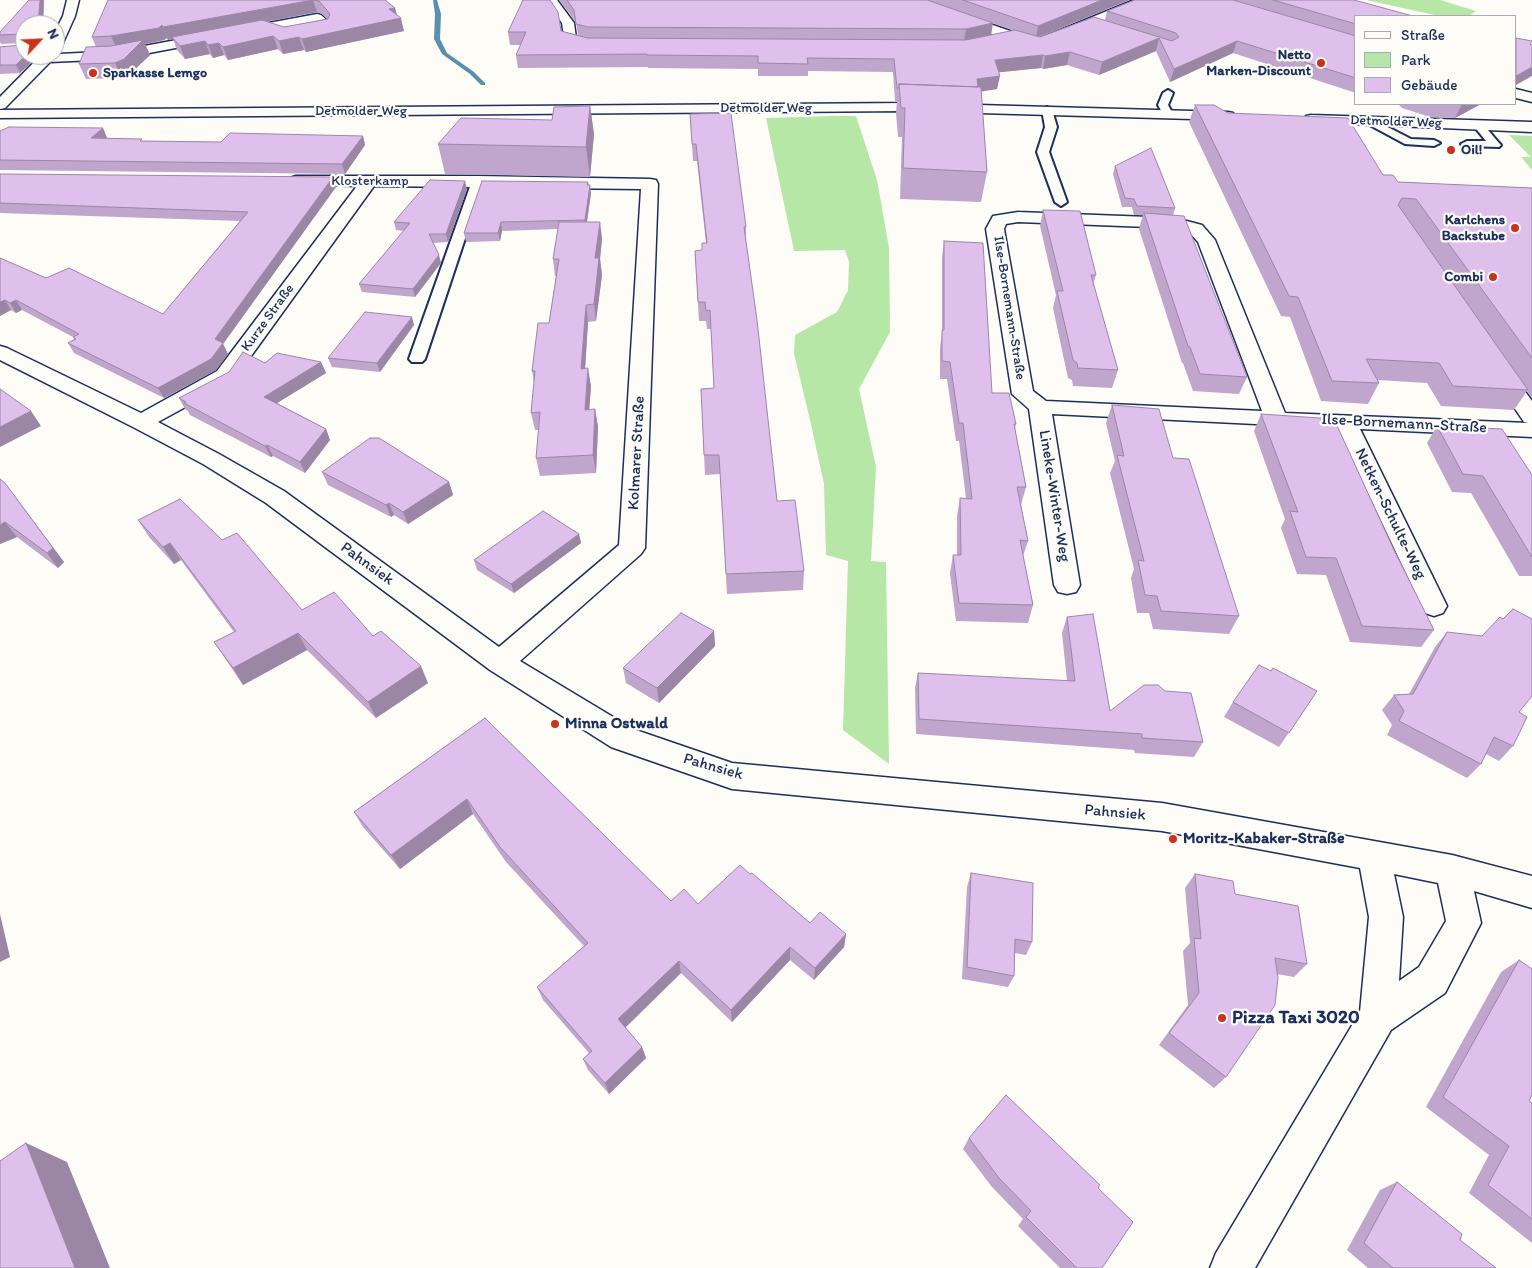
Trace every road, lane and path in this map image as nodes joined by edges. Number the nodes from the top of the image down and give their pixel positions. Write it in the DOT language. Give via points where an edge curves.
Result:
graph roads {
  1 [pos="73,0"];
  2 [pos="551,0"];
  3 [pos="910,0"];
  4 [pos="1145,0"];
  5 [pos="1088,23"];
  6 [pos="65,24"];
  7 [pos="266,27"];
  8 [pos="1106,29"];
  9 [pos="1013,37"];
  10 [pos="988,42"];
  11 [pos="609,45"];
  12 [pos="65,56"];
  13 [pos="39,65"];
  14 [pos="1168,93"];
  15 [pos="1517,93"];
  16 [pos="1532,98"];
  17 [pos="0,105"];
  18 [pos="1047,110"];
  19 [pos="0,114"];
  20 [pos="1168,114"];
  21 [pos="1245,117"];
  22 [pos="1293,118"];
  23 [pos="1370,120"];
  24 [pos="1478,125"];
  25 [pos="1532,127"];
  26 [pos="1434,143"];
  27 [pos="1467,144"];
  28 [pos="282,181"];
  29 [pos="478,181"];
  30 [pos="368,182"];
  31 [pos="650,184"];
  32 [pos="1061,202"];
  33 [pos="0,352"];
  34 [pos="1489,355"];
  35 [pos="417,360"];
  36 [pos="1040,407"];
  37 [pos="1532,417"];
  38 [pos="1276,418"];
  39 [pos="1345,421"];
  40 [pos="141,422"];
  41 [pos="1532,430"];
  42 [pos="1067,585"];
  43 [pos="1434,606"];
  44 [pos="500,662"];
  45 [pos="1374,854"];
  46 [pos="1452,870"];
  47 [pos="1532,892"];
  48 [pos="1378,1017"];
  49 [pos="1230,1268"];
  1 -- 6 [label="street"];
  2 -- 11 [label="street" via="568,23 570,40 589,45"];
  3 -- 9 [label="street"];
  4 -- 5 [label="street"];
  5 -- 8 [label="lane"];
  5 -- 9 [label="street" via="1037,44"];
  7 -- 12 [label="street" via="117,55"];
  9 -- 10 [label="street"];
  13 -- 17 [label="street"];
  14 -- 20 [label="lane" via="1163,106"];
  15 -- 16 [label="street"];
  18 -- 19 [label="street, Detmolder Weg" via="908,107"];
  18 -- 20 [label="street, Detmolder Weg"];
  18 -- 32 [label="lane" via="1051,127 1043,152"];
  20 -- 21 [label="street, Detmolder Weg"];
  22 -- 23 [label="street, Detmolder Weg"];
  23 -- 24 [label="street, Detmolder Weg"];
  23 -- 26 [label="lane" via="1409,142"];
  24 -- 25 [label="street, Detmolder Weg"];
  24 -- 27 [label="lane" via="1495,145"];
  28 -- 30 [label="street, Klosterkamp"];
  29 -- 30 [label="street, Klosterkamp"];
  29 -- 31 [label="street, Klosterkamp"];
  29 -- 35 [label="lane"];
  30 -- 40 [label="street, Kurze Straße" via="225,376"];
  31 -- 44 [label="street, Kolmarer Straße" via="632,548"];
  33 -- 40 [label="street, Pahnsiek"];
  34 -- 37 [label="street"];
  36 -- 38 [label="street, Ilse-Bornemann-Straße"];
  36 -- 38 [label="street, Ilse-Bornemann-Straße" via="1023,394 995,229 998,220 1018,217 1175,223 1196,229 1206,240"];
  36 -- 42 [label="street, Lineke-Winter-Weg"];
  38 -- 39 [label="street, Ilse-Bornemann-Straße"];
  39 -- 41 [label="street, Ilse-Bornemann-Straße"];
  39 -- 43 [label="street, Netken-Schulte-Weg"];
  40 -- 44 [label="street, Pahnsiek" via="275,497"];
  44 -- 45 [label="street, Pahnsiek" via="622,738 732,776 1162,817"];
  45 -- 46 [label="street, Pahnsiek"];
  45 -- 48 [label="street" via="1386,917"];
  46 -- 47 [label="street, Pahnsiek"];
  46 -- 48 [label="street" via="1464,924 1432,980"];
  48 -- 49 [label="street"];
}
